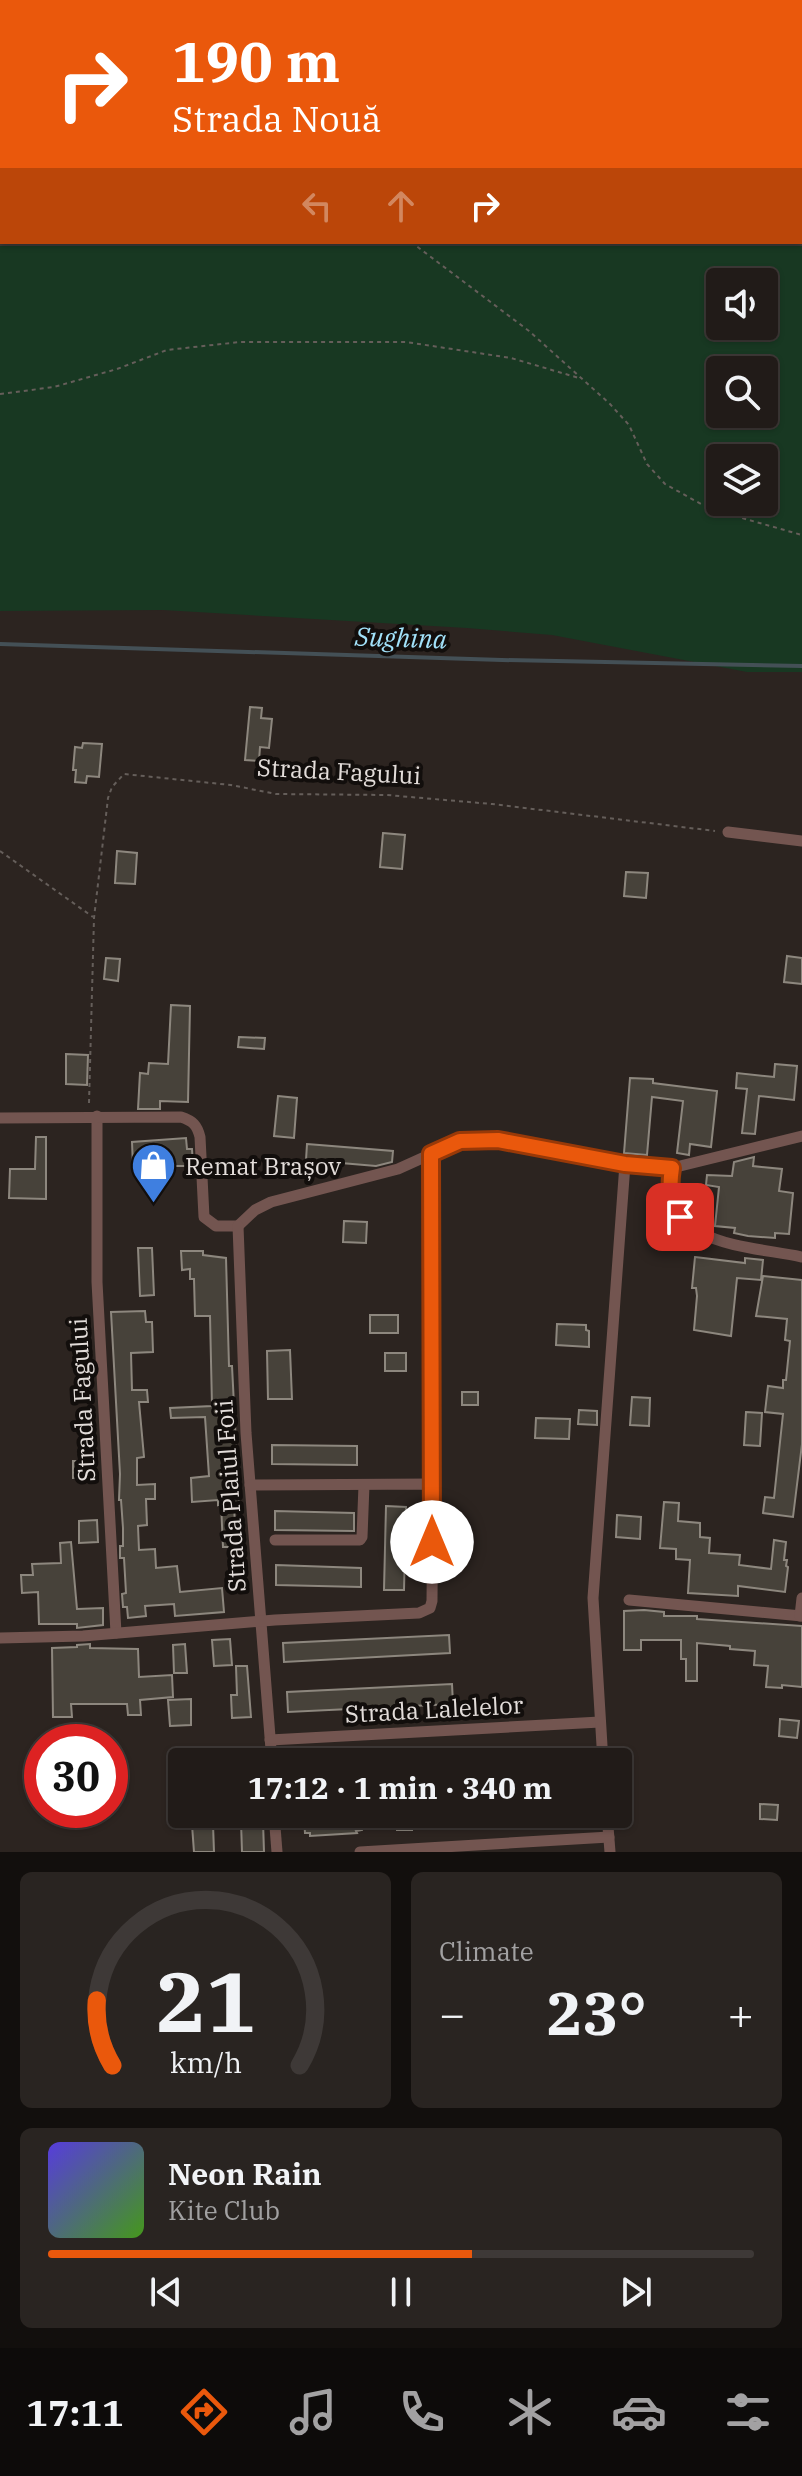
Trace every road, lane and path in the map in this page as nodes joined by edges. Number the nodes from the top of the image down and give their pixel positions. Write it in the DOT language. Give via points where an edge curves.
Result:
graph roads {
  1 [pos="414,244"];
  2 [pos="579,378"];
  3 [pos="0,394"];
  4 [pos="802,535"];
  5 [pos="728,832"];
  6 [pos="802,841"];
  7 [pos="0,851"];
  8 [pos="94,918"];
  9 [pos="92,1116"];
  10 [pos="0,1118"];
  11 [pos="802,1136"];
  12 [pos="431,1154"];
  13 [pos="625,1164"];
  14 [pos="672,1168"];
  15 [pos="238,1226"];
  16 [pos="802,1257"];
  17 [pos="433,1484"];
  18 [pos="250,1485"];
  19 [pos="364,1485"];
  20 [pos="275,1540"];
  21 [pos="802,1598"];
  22 [pos="629,1600"];
  23 [pos="801,1616"];
  24 [pos="261,1621"];
  25 [pos="116,1633"];
  26 [pos="0,1638"];
  27 [pos="600,1722"];
  28 [pos="270,1740"];
  29 [pos="271,1748"];
  30 [pos="602,1748"];
  31 [pos="275,1828"];
  32 [pos="608,1828"];
  33 [pos="609,1837"];
  34 [pos="277,1852"];
  35 [pos="360,1852"];
  36 [pos="610,1852"];
  1 -- 2 [label="path" via="529,331"];
  2 -- 3 [label="path" via="511,358 406,342 240,342 167,350 54,387"];
  2 -- 4 [label="path" via="629,425 647,464 665,484 710,509"];
  5 -- 6 [label="street"];
  5 -- 8 [label="path, Strada Fagului" via="387,795 276,794 124,774 108,798"];
  7 -- 8 [label="path"];
  8 -- 9 [label="path, Strada Fagului"];
  9 -- 10 [label="street"];
  9 -- 15 [label="street" via="191,1120 200,1137 204,1217 216,1226"];
  9 -- 25 [label="street, Strada Fagului"];
  11 -- 14 [label="street"];
  12 -- 13 [label="street" via="460,1141 488,1139"];
  12 -- 15 [label="street" via="398,1169 271,1202"];
  12 -- 17 [label="street"];
  13 -- 14 [label="street"];
  13 -- 27 [label="street" via="593,1598"];
  14 -- 16 [label="street" via="673,1206 691,1229"];
  15 -- 18 [label="street, Strada Plaiul Foii"];
  17 -- 19 [label="street"];
  17 -- 24 [label="street" via="430,1608 419,1613"];
  18 -- 19 [label="street"];
  18 -- 24 [label="street, Strada Plaiul Foii"];
  19 -- 20 [label="street" via="360,1540"];
  21 -- 23 [label="street"];
  22 -- 23 [label="street"];
  24 -- 25 [label="street"];
  24 -- 28 [label="street, Strada Plaiul Foii"];
  25 -- 26 [label="street"];
  27 -- 28 [label="street, Strada Lalelelor"];
  27 -- 30 [label="street"];
  28 -- 29 [label="street, Strada Plaiul Foii"];
  31 -- 34 [label="street"];
  32 -- 33 [label="street"];
  33 -- 35 [label="street"];
  33 -- 36 [label="street"];
}
